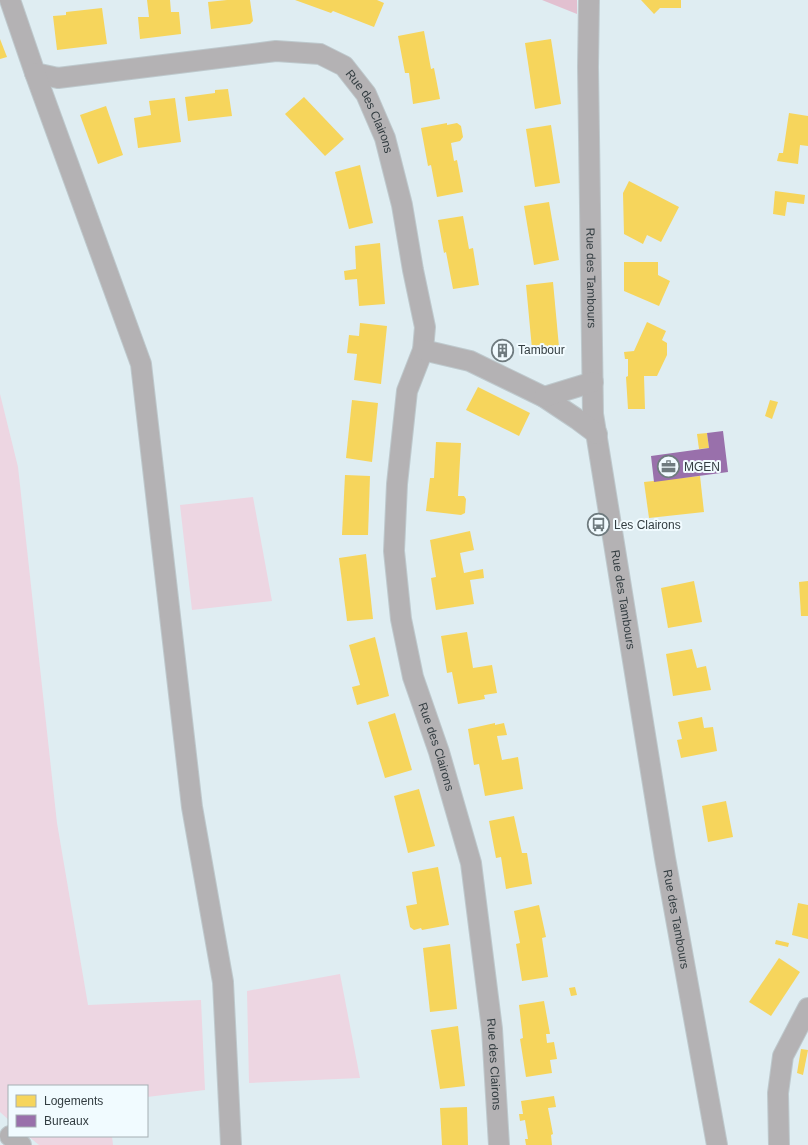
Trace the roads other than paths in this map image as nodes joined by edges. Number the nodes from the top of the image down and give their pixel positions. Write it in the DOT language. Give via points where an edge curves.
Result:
graph roads {
  1 [pos="10,0"];
  2 [pos="589,0"];
  3 [pos="35,73"];
  4 [pos="423,350"];
  5 [pos="593,382"];
  6 [pos="544,397"];
  7 [pos="597,434"];
  8 [pos="808,1008"];
  9 [pos="0,1128"];
  10 [pos="8,1135"];
  11 [pos="10,1137"];
  12 [pos="21,1145"];
  13 [pos="231,1145"];
  14 [pos="499,1145"];
  15 [pos="717,1145"];
  16 [pos="779,1145"];
  1 -- 3 [label="street"];
  2 -- 5 [label="street, Rue des Tambours"];
  3 -- 4 [label="street, Rue des Clairons" via="58,78 276,51 320,54 344,66 366,94 385,138 402,205 425,327"];
  3 -- 13 [label="street" via="141,364 192,807 223,982"];
  4 -- 6 [label="street" via="470,361"];
  4 -- 14 [label="street, Rue des Clairons" via="407,391 397,484 394,551 401,619 413,677 439,752 471,863 492,1029"];
  5 -- 6 [label="street"];
  5 -- 7 [label="street, Rue des Tambours"];
  6 -- 7 [label="street"];
  7 -- 15 [label="street, Rue des Tambours" via="665,858"];
  8 -- 16 [label="street" via="783,1056 778,1092"];
  9 -- 10 [label="street"];
  11 -- 12 [label="street"];
}
